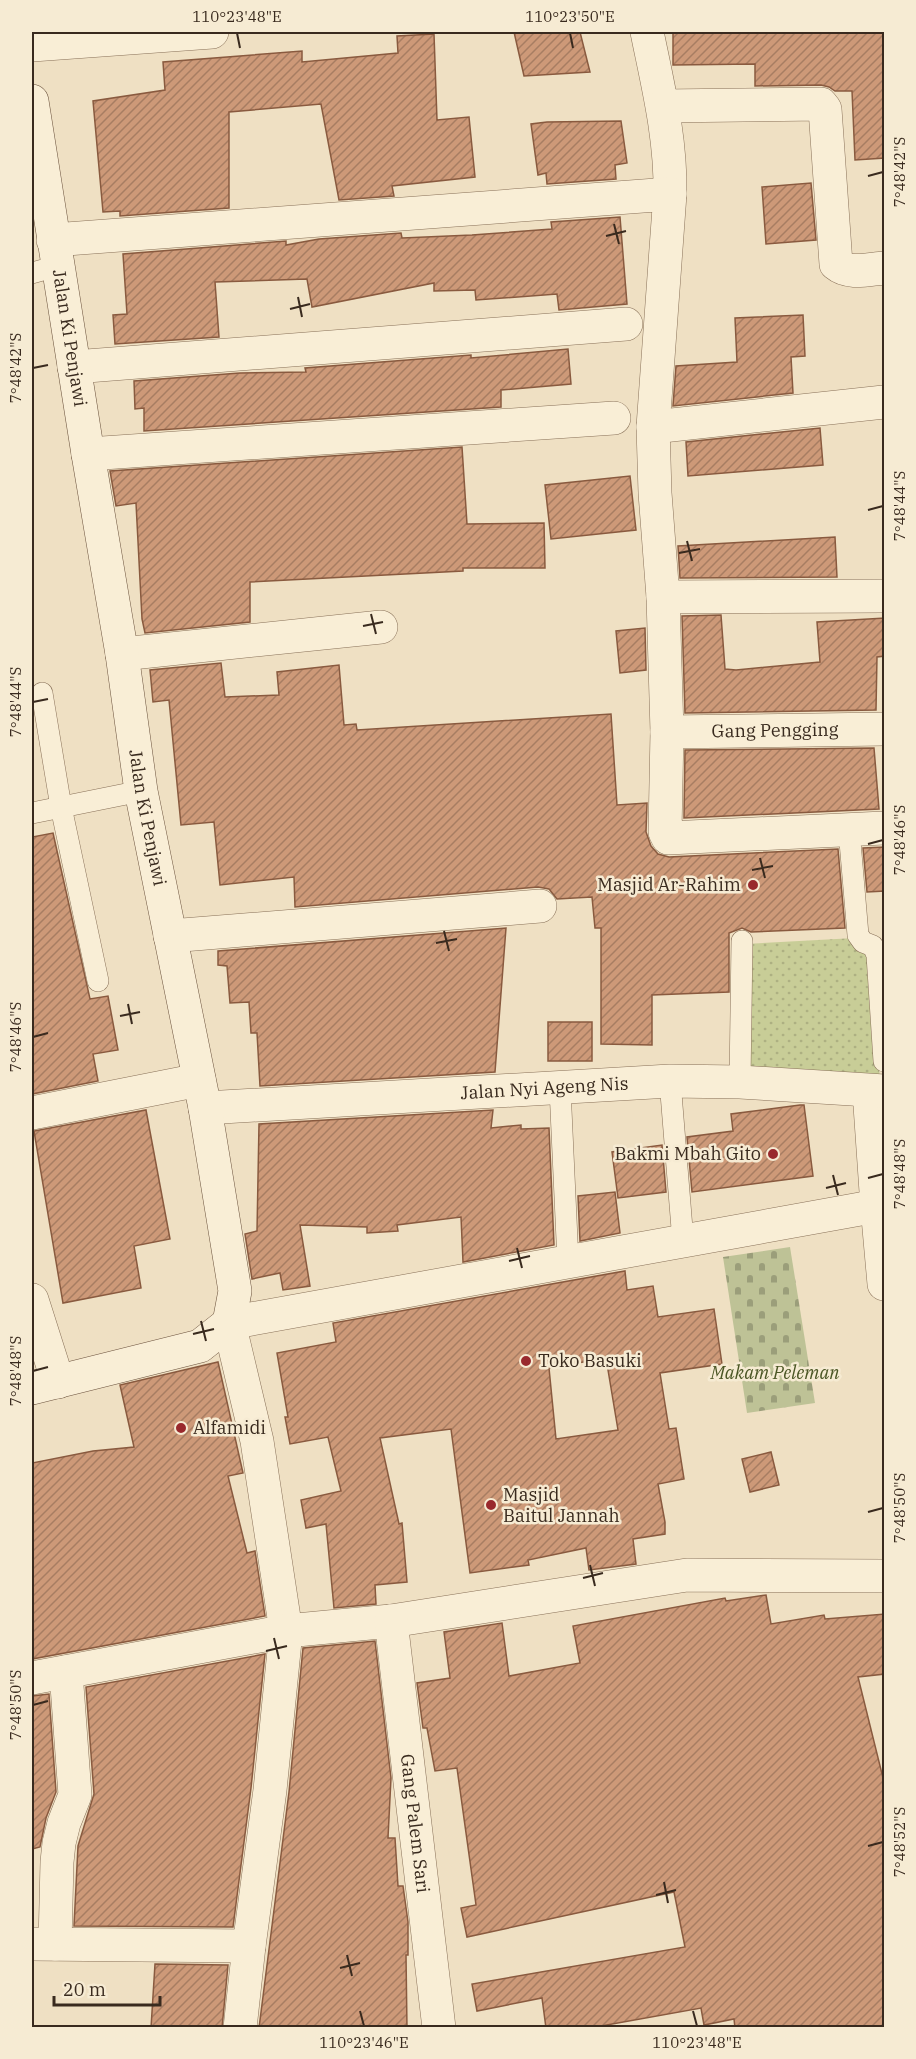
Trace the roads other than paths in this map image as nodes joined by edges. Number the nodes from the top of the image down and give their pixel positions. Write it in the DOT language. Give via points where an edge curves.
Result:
graph roads {
  1 [pos="212,32"];
  2 [pos="647,32"];
  3 [pos="32,45"];
  4 [pos="32,101"];
  5 [pos="663,106"];
  6 [pos="670,194"];
  7 [pos="47,259"];
  8 [pos="885,268"];
  9 [pos="626,324"];
  10 [pos="74,367"];
  11 [pos="885,402"];
  12 [pos="614,418"];
  13 [pos="653,427"];
  14 [pos="88,454"];
  15 [pos="885,596"];
  16 [pos="663,597"];
  17 [pos="381,627"];
  18 [pos="122,654"];
  19 [pos="42,693"];
  20 [pos="885,729"];
  21 [pos="667,732"];
  22 [pos="141,790"];
  23 [pos="61,807"];
  24 [pos="32,813"];
  25 [pos="885,828"];
  26 [pos="849,830"];
  27 [pos="540,906"];
  28 [pos="170,936"];
  29 [pos="742,941"];
  30 [pos="98,981"];
  31 [pos="885,1061"];
  32 [pos="670,1081"];
  33 [pos="740,1082"];
  34 [pos="560,1088"];
  35 [pos="877,1091"];
  36 [pos="202,1094"];
  37 [pos="32,1113"];
  38 [pos="877,1206"];
  39 [pos="683,1241"];
  40 [pos="568,1262"];
  41 [pos="885,1284"];
  42 [pos="32,1300"];
  43 [pos="229,1323"];
  44 [pos="45,1385"];
  45 [pos="885,1576"];
  46 [pos="391,1621"];
  47 [pos="286,1631"];
  48 [pos="66,1672"];
  49 [pos="32,1678"];
  50 [pos="43,1944"];
  51 [pos="249,1946"];
  52 [pos="240,2028"];
  53 [pos="439,2028"];
  1 -- 3 [label="street"];
  2 -- 5 [label="street"];
  4 -- 7 [label="street, Jalan Ki Penjawi"];
  5 -- 6 [label="street"];
  5 -- 8 [label="street" via="821,104 825,109 836,264 849,270"];
  6 -- 7 [label="street"];
  6 -- 13 [label="street"];
  7 -- 10 [label="street, Jalan Ki Penjawi"];
  9 -- 10 [label="street"];
  10 -- 14 [label="street, Jalan Ki Penjawi"];
  11 -- 13 [label="street"];
  12 -- 14 [label="street"];
  13 -- 16 [label="street"];
  14 -- 18 [label="street, Jalan Ki Penjawi"];
  15 -- 16 [label="street"];
  16 -- 21 [label="street"];
  17 -- 18 [label="street"];
  18 -- 22 [label="street, Jalan Ki Penjawi"];
  19 -- 23 [label="lane"];
  20 -- 21 [label="street, Gang Pengging"];
  21 -- 26 [label="street" via="668,838"];
  22 -- 23 [label="lane"];
  22 -- 28 [label="street, Jalan Ki Penjawi"];
  23 -- 24 [label="lane"];
  23 -- 30 [label="lane"];
  25 -- 26 [label="street"];
  26 -- 31 [label="lane" via="858,935 873,946 877,955"];
  27 -- 28 [label="street"];
  28 -- 36 [label="street, Jalan Ki Penjawi"];
  29 -- 33 [label="lane"];
  32 -- 33 [label="street, Jalan Nyi Ageng Nis"];
  32 -- 34 [label="street, Jalan Nyi Ageng Nis"];
  32 -- 39 [label="lane"];
  33 -- 35 [label="street, Jalan Nyi Ageng Nis"];
  34 -- 36 [label="street, Jalan Nyi Ageng Nis"];
  34 -- 40 [label="lane"];
  35 -- 38 [label="street"];
  36 -- 37 [label="street, Jalan Nyi Ageng Nis"];
  36 -- 43 [label="street, Jalan Ki Penjawi" via="235,1291"];
  38 -- 39 [label="street"];
  38 -- 41 [label="street"];
  39 -- 40 [label="street"];
  40 -- 43 [label="street"];
  42 -- 44 [label="street"];
  43 -- 44 [label="street" via="200,1346"];
  43 -- 47 [label="street" via="257,1441"];
  45 -- 46 [label="street" via="687,1575"];
  46 -- 47 [label="street"];
  46 -- 53 [label="street, Gang Palem Sari"];
  47 -- 48 [label="street"];
  47 -- 51 [label="street"];
  48 -- 49 [label="street"];
  48 -- 50 [label="street" via="75,1795 64,1823"];
  50 -- 51 [label="street"];
  51 -- 52 [label="street"];
}
